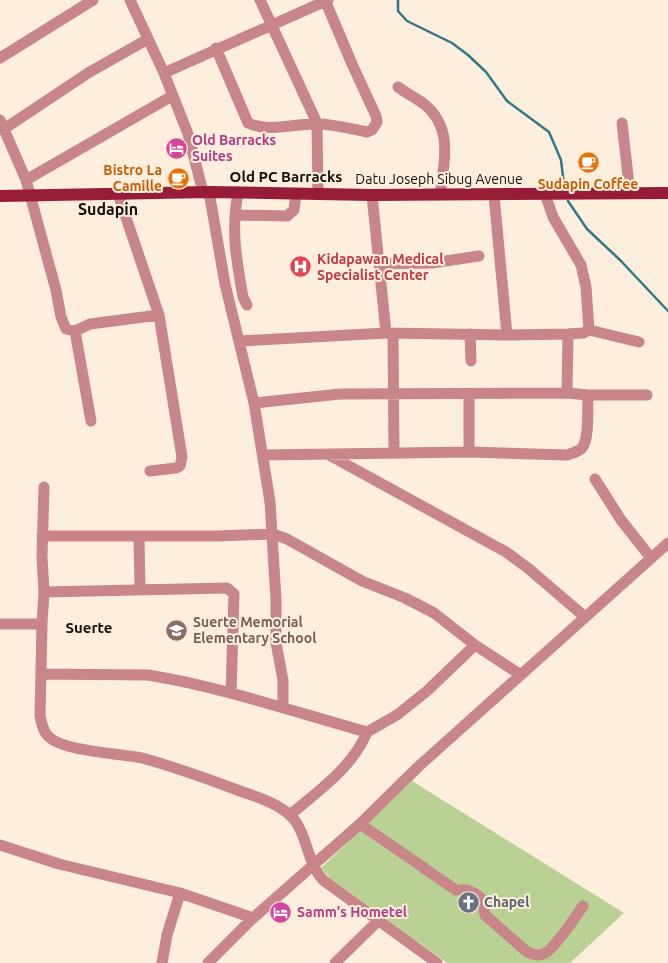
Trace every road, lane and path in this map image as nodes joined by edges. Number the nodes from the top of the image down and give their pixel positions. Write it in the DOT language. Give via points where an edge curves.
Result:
graph roads {
  1 [pos="93,0"];
  2 [pos="130,0"];
  3 [pos="260,0"];
  4 [pos="326,0"];
  5 [pos="272,25"];
  6 [pos="148,39"];
  7 [pos="216,48"];
  8 [pos="0,58"];
  9 [pos="164,73"];
  10 [pos="398,88"];
  11 [pos="172,96"];
  12 [pos="622,123"];
  13 [pos="317,124"];
  14 [pos="2,125"];
  15 [pos="26,180"];
  16 [pos="206,192"];
  17 [pos="238,192"];
  18 [pos="630,193"];
  19 [pos="668,193"];
  20 [pos="118,194"];
  21 [pos="296,194"];
  22 [pos="318,194"];
  23 [pos="545,194"];
  24 [pos="372,195"];
  25 [pos="440,195"];
  26 [pos="494,195"];
  27 [pos="0,196"];
  28 [pos="31,196"];
  29 [pos="235,214"];
  30 [pos="479,256"];
  31 [pos="380,264"];
  32 [pos="247,305"];
  33 [pos="159,316"];
  34 [pos="589,330"];
  35 [pos="75,332"];
  36 [pos="390,333"];
  37 [pos="470,334"];
  38 [pos="568,334"];
  39 [pos="507,336"];
  40 [pos="240,341"];
  41 [pos="638,342"];
  42 [pos="471,361"];
  43 [pos="567,393"];
  44 [pos="393,394"];
  45 [pos="469,394"];
  46 [pos="588,395"];
  47 [pos="647,395"];
  48 [pos="254,403"];
  49 [pos="91,421"];
  50 [pos="469,452"];
  51 [pos="394,454"];
  52 [pos="263,455"];
  53 [pos="327,455"];
  54 [pos="150,470"];
  55 [pos="595,479"];
  56 [pos="44,487"];
  57 [pos="272,534"];
  58 [pos="42,536"];
  59 [pos="139,537"];
  60 [pos="668,543"];
  61 [pos="651,558"];
  62 [pos="140,590"];
  63 [pos="44,592"];
  64 [pos="585,618"];
  65 [pos="0,624"];
  66 [pos="42,624"];
  67 [pos="475,644"];
  68 [pos="41,674"];
  69 [pos="521,675"];
  70 [pos="231,693"];
  71 [pos="283,708"];
  72 [pos="367,732"];
  73 [pos="290,815"];
  74 [pos="360,824"];
  75 [pos="0,845"];
  76 [pos="313,867"];
  77 [pos="180,892"];
  78 [pos="583,906"];
  79 [pos="253,918"];
  80 [pos="378,921"];
  81 [pos="162,963"];
  82 [pos="208,963"];
  83 [pos="335,963"];
  84 [pos="437,963"];
  1 -- 8 [label="street"];
  2 -- 6 [label="street"];
  3 -- 5 [label="street"];
  4 -- 5 [label="street"];
  4 -- 13 [label="street" via="377,122 367,132"];
  5 -- 7 [label="street"];
  5 -- 13 [label="street"];
  6 -- 9 [label="street"];
  6 -- 14 [label="street"];
  7 -- 9 [label="street"];
  7 -- 13 [label="street" via="248,123 266,128"];
  9 -- 11 [label="street"];
  10 -- 25 [label="street" via="425,105 442,126 444,155"];
  11 -- 15 [label="street"];
  11 -- 16 [label="street"];
  12 -- 18 [label="street"];
  13 -- 22 [label="street"];
  14 -- 15 [label="street"];
  15 -- 28 [label="street"];
  16 -- 17 [label="main road, Datu Joseph Sibug Avenue"];
  16 -- 20 [label="main road, Datu Joseph Sibug Avenue"];
  16 -- 40 [label="street"];
  17 -- 21 [label="main road, Datu Joseph Sibug Avenue"];
  17 -- 29 [label="street"];
  18 -- 19 [label="main road, Datu Joseph Sibug Avenue"];
  18 -- 23 [label="main road, Datu Joseph Sibug Avenue"];
  20 -- 28 [label="main road, Datu Joseph Sibug Avenue"];
  20 -- 33 [label="street"];
  21 -- 22 [label="main road, Datu Joseph Sibug Avenue"];
  21 -- 29 [label="street" via="294,210 287,216"];
  22 -- 24 [label="main road, Datu Joseph Sibug Avenue"];
  23 -- 26 [label="main road, Datu Joseph Sibug Avenue"];
  23 -- 34 [label="street" via="553,217 581,264"];
  24 -- 25 [label="main road, Datu Joseph Sibug Avenue"];
  24 -- 31 [label="street"];
  25 -- 26 [label="main road, Datu Joseph Sibug Avenue"];
  26 -- 39 [label="street"];
  27 -- 28 [label="main road, Datu Joseph Sibug Avenue"];
  28 -- 35 [label="street" via="64,327"];
  29 -- 32 [label="street" via="235,255"];
  30 -- 31 [label="street"];
  31 -- 36 [label="street"];
  33 -- 35 [label="street" via="90,324"];
  33 -- 54 [label="street" via="182,457 180,466 176,468"];
  34 -- 38 [label="street"];
  34 -- 41 [label="street"];
  35 -- 49 [label="street"];
  36 -- 37 [label="street"];
  36 -- 40 [label="street"];
  36 -- 44 [label="street"];
  37 -- 39 [label="street"];
  37 -- 42 [label="street"];
  38 -- 39 [label="street"];
  38 -- 43 [label="street"];
  40 -- 48 [label="street"];
  43 -- 45 [label="street"];
  43 -- 46 [label="street"];
  44 -- 45 [label="street"];
  44 -- 48 [label="street" via="340,394"];
  44 -- 51 [label="street"];
  45 -- 50 [label="street"];
  46 -- 47 [label="street"];
  46 -- 50 [label="street" via="584,444 574,453"];
  48 -- 52 [label="street"];
  50 -- 51 [label="street"];
  51 -- 53 [label="street"];
  52 -- 53 [label="street"];
  52 -- 57 [label="street"];
  53 -- 64 [label="street" via="506,552"];
  55 -- 61 [label="street"];
  56 -- 58 [label="street"];
  57 -- 59 [label="street"];
  57 -- 67 [label="street" via="434,612"];
  57 -- 71 [label="street" via="276,643 283,680"];
  58 -- 59 [label="street"];
  58 -- 63 [label="street"];
  59 -- 62 [label="street"];
  60 -- 61 [label="street"];
  61 -- 64 [label="street"];
  62 -- 63 [label="street"];
  62 -- 70 [label="street" via="227,588 234,594"];
  63 -- 66 [label="street"];
  64 -- 69 [label="street"];
  65 -- 66 [label="street"];
  66 -- 68 [label="street"];
  67 -- 69 [label="street"];
  67 -- 72 [label="street" via="427,691"];
  68 -- 70 [label="street" via="148,675"];
  68 -- 73 [label="street" via="40,716 48,737 80,748 163,764 272,803"];
  69 -- 74 [label="street"];
  70 -- 71 [label="street"];
  71 -- 72 [label="street"];
  72 -- 73 [label="street" via="354,756"];
  73 -- 76 [label="street" via="297,824"];
  74 -- 76 [label="street"];
  74 -- 78 [label="street" via="456,890 467,890 482,899 485,915 534,955 545,953"];
  75 -- 77 [label="street" via="59,864"];
  76 -- 79 [label="street"];
  76 -- 80 [label="street" via="329,885"];
  77 -- 79 [label="street"];
  77 -- 81 [label="street"];
  79 -- 82 [label="street"];
  80 -- 83 [label="street"];
  80 -- 84 [label="street"];
}
